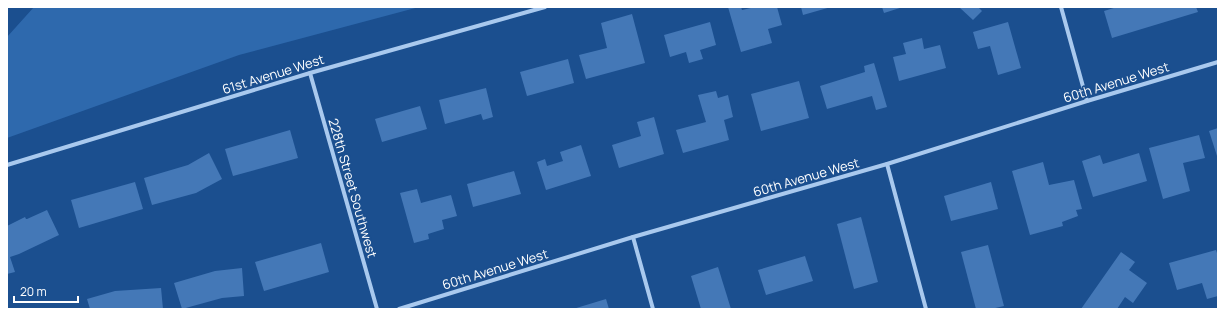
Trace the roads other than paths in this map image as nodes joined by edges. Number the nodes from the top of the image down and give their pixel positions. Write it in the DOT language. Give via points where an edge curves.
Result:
graph roads {
  1 [pos="545,7"];
  2 [pos="1061,7"];
  3 [pos="1218,62"];
  4 [pos="310,73"];
  5 [pos="1087,101"];
  6 [pos="887,164"];
  7 [pos="7,165"];
  8 [pos="633,237"];
  9 [pos="377,309"];
  10 [pos="399,309"];
  11 [pos="653,309"];
  12 [pos="926,309"];
  1 -- 4 [label="street, 61st Avenue West"];
  2 -- 5 [label="street"];
  3 -- 5 [label="street, 60th Avenue West"];
  4 -- 7 [label="street, 61st Avenue West"];
  4 -- 9 [label="street, 228th Street Southwest"];
  5 -- 6 [label="street, 60th Avenue West"];
  6 -- 8 [label="street, 60th Avenue West"];
  6 -- 12 [label="street"];
  8 -- 10 [label="street, 60th Avenue West"];
  8 -- 11 [label="street"];
}
